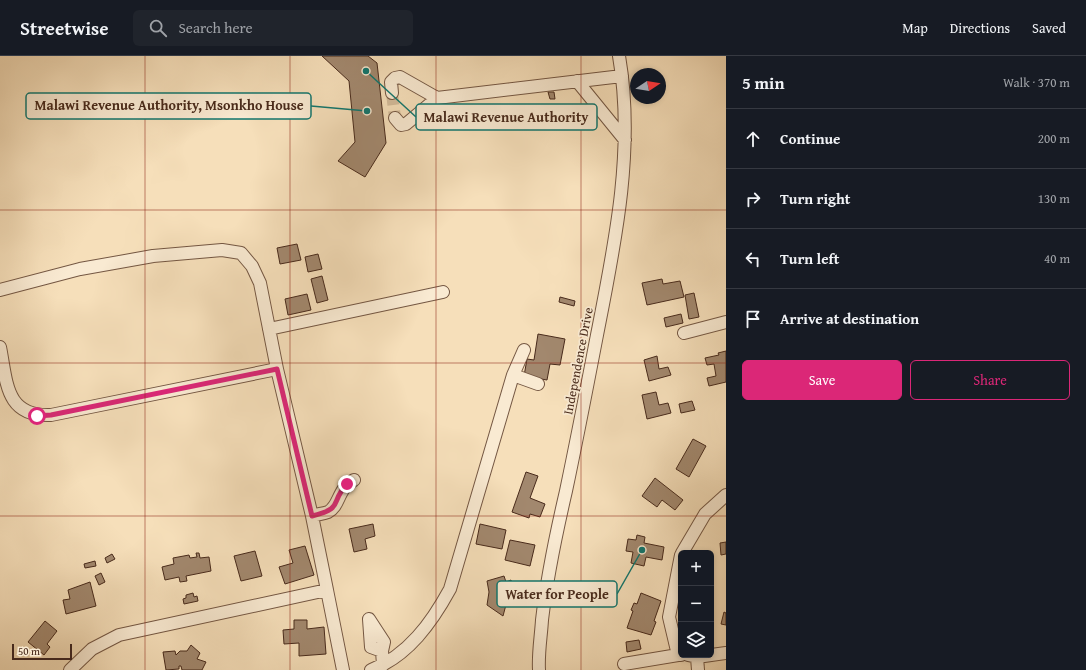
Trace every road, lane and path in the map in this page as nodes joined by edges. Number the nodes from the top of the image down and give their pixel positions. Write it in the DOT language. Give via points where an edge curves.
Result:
graph roads {
  1 [pos="619,56"];
  2 [pos="622,76"];
  3 [pos="577,81"];
  4 [pos="392,93"];
  5 [pos="437,98"];
  6 [pos="395,118"];
  7 [pos="625,140"];
  8 [pos="0,290"];
  9 [pos="443,292"];
  10 [pos="726,322"];
  11 [pos="269,329"];
  12 [pos="684,333"];
  13 [pos="0,348"];
  14 [pos="524,350"];
  15 [pos="277,369"];
  16 [pos="513,375"];
  17 [pos="538,384"];
  18 [pos="354,480"];
  19 [pos="726,495"];
  20 [pos="312,516"];
  21 [pos="684,550"];
  22 [pos="678,573"];
  23 [pos="327,590"];
  24 [pos="678,638"];
  25 [pos="382,651"];
  26 [pos="726,653"];
  27 [pos="714,654"];
  28 [pos="678,657"];
  29 [pos="688,658"];
  30 [pos="624,664"];
  31 [pos="383,665"];
  32 [pos="70,670"];
  33 [pos="343,670"];
  34 [pos="371,670"];
  35 [pos="539,670"];
  36 [pos="698,670"];
  1 -- 2 [label="street, Independence Drive"];
  2 -- 3 [label="street"];
  2 -- 7 [label="street, Independence Drive"];
  3 -- 5 [label="street"];
  3 -- 7 [label="street"];
  4 -- 5 [label="street" via="391,82 395,78 400,78"];
  5 -- 6 [label="street" via="406,124 401,125"];
  7 -- 35 [label="street, Independence Drive" via="611,265 553,548 538,657"];
  8 -- 11 [label="street" via="80,269 153,256 228,251 241,253 252,266 260,283"];
  9 -- 11 [label="street"];
  10 -- 12 [label="street"];
  11 -- 15 [label="street"];
  13 -- 15 [label="street" via="9,395 20,408 37,416"];
  14 -- 16 [label="street"];
  15 -- 20 [label="street"];
  16 -- 17 [label="street"];
  16 -- 31 [label="street" via="450,588 434,617 398,656"];
  18 -- 20 [label="street" via="342,489 334,506 328,512"];
  19 -- 21 [label="street" via="705,514"];
  20 -- 23 [label="street"];
  22 -- 24 [label="street" via="669,617"];
  23 -- 32 [label="street" via="118,635 92,649"];
  23 -- 33 [label="street"];
  25 -- 31 [label="street"];
  26 -- 27 [label="street"];
  28 -- 30 [label="street"];
  29 -- 36 [label="street"];
  31 -- 34 [label="street"];
}
